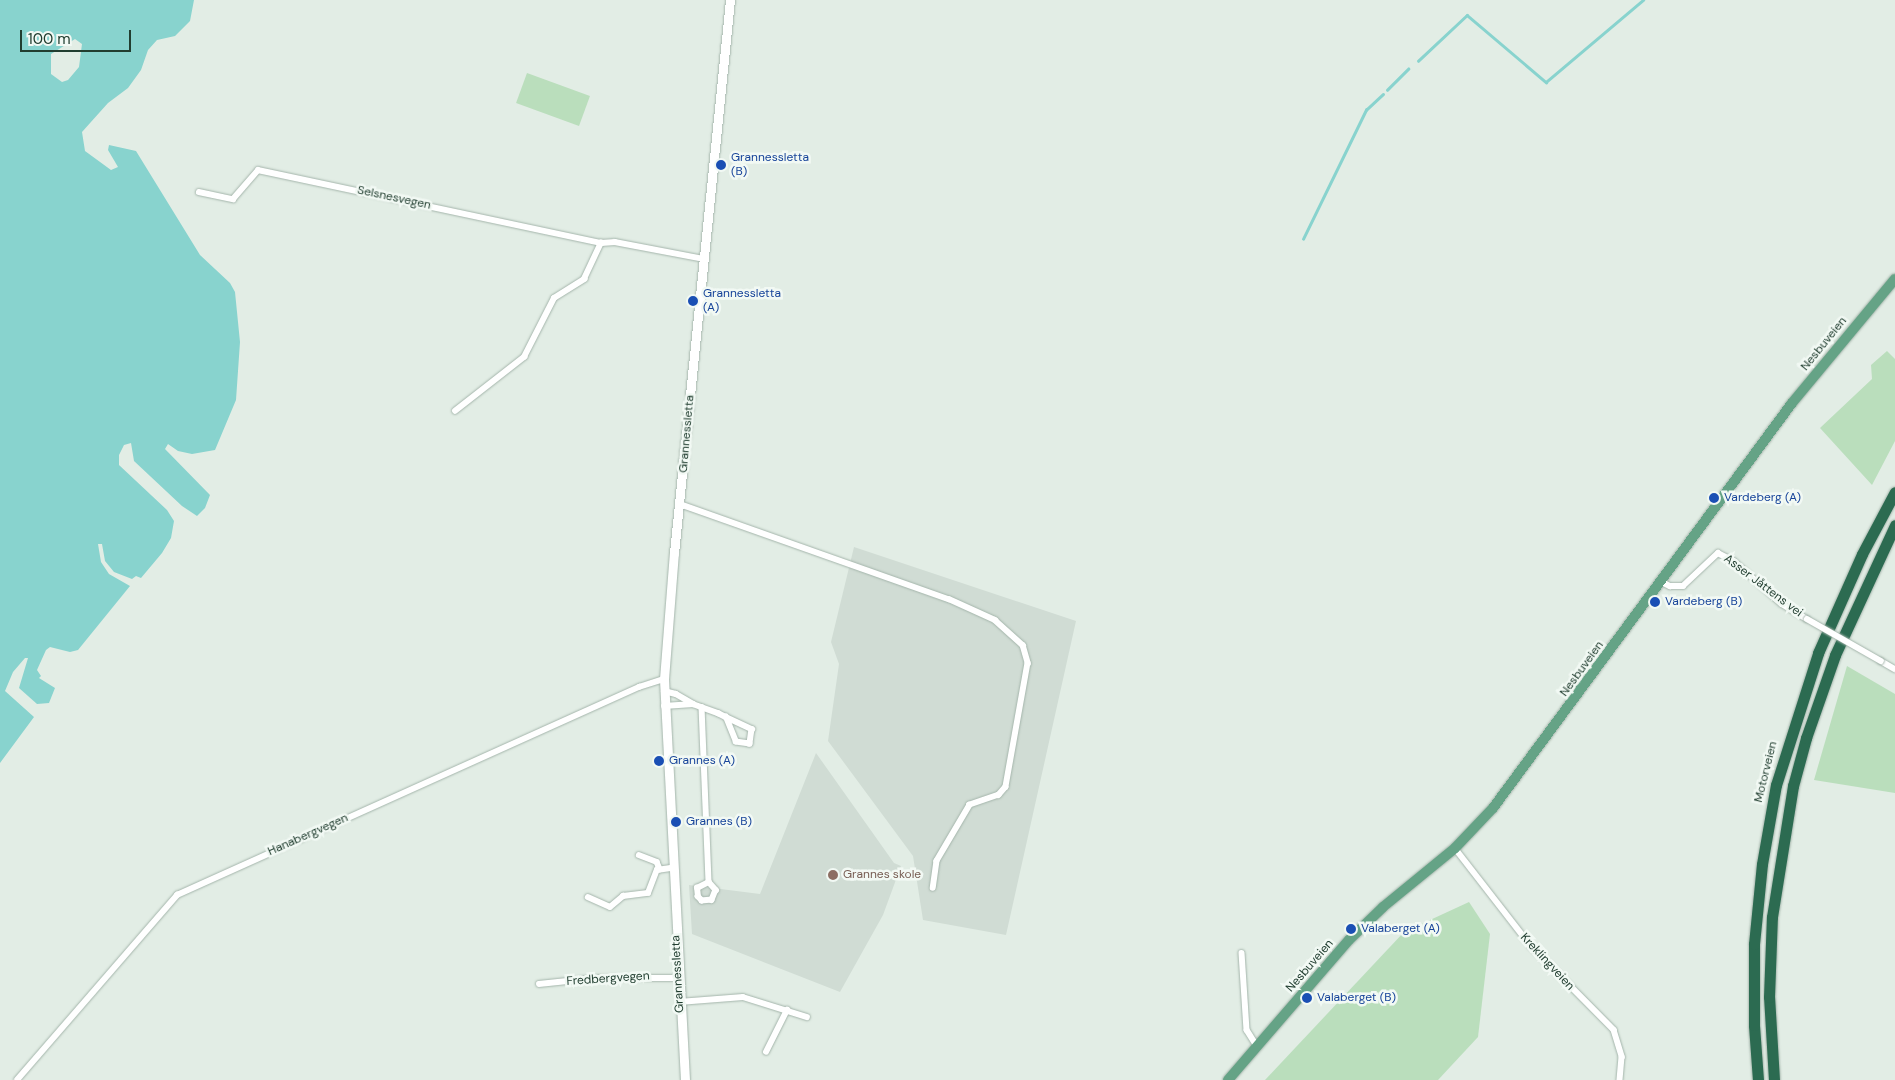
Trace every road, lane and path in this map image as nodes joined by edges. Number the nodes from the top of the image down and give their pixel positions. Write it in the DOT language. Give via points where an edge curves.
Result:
graph roads {
  1 [pos="730,0"];
  2 [pos="199,192"];
  3 [pos="601,244"];
  4 [pos="704,259"];
  5 [pos="1895,279"];
  6 [pos="455,411"];
  7 [pos="1895,492"];
  8 [pos="680,504"];
  9 [pos="1895,526"];
  10 [pos="1662,582"];
  11 [pos="1895,669"];
  12 [pos="664,679"];
  13 [pos="664,691"];
  14 [pos="693,704"];
  15 [pos="664,706"];
  16 [pos="702,707"];
  17 [pos="726,717"];
  18 [pos="1454,848"];
  19 [pos="639,855"];
  20 [pos="672,868"];
  21 [pos="660,869"];
  22 [pos="709,882"];
  23 [pos="933,888"];
  24 [pos="588,897"];
  25 [pos="1242,952"];
  26 [pos="678,978"];
  27 [pos="539,984"];
  28 [pos="679,1002"];
  29 [pos="787,1010"];
  30 [pos="807,1017"];
  31 [pos="1257,1046"];
  32 [pos="766,1052"];
  33 [pos="17,1080"];
  34 [pos="685,1080"];
  35 [pos="1228,1080"];
  36 [pos="1620,1080"];
  37 [pos="1758,1080"];
  38 [pos="1774,1080"];
  1 -- 4 [label="main road, Grannessletta"];
  2 -- 3 [label="street, Selsnesvegen" via="233,199 258,170"];
  3 -- 4 [label="street, Selsnesvegen" via="627,244"];
  3 -- 6 [label="street" via="584,279 554,298 524,356"];
  4 -- 8 [label="main road, Grannessletta"];
  5 -- 10 [label="main road, Nesbuveien" via="1792,403"];
  7 -- 37 [label="highway, Motorveien" via="1858,562 1818,654 1776,785 1762,864 1754,944"];
  8 -- 12 [label="main road, Grannessletta"];
  8 -- 23 [label="street" via="950,599 995,620 1023,645 1028,663 1006,787 999,795 970,804 937,861"];
  9 -- 38 [label="highway" via="1825,680 1791,795 1777,872 1770,945"];
  10 -- 11 [label="street, Asser Jåttens vei, bridge" via="1683,586 1718,552 1734,561 1782,604"];
  10 -- 18 [label="main road, Nesbuveien" via="1524,770"];
  12 -- 13 [label="main road, Grannessletta"];
  12 -- 33 [label="street, Hanabergvegen" via="177,895"];
  13 -- 14 [label="street"];
  13 -- 15 [label="main road, Grannessletta"];
  14 -- 15 [label="street"];
  14 -- 16 [label="street"];
  15 -- 20 [label="main road, Grannessletta"];
  16 -- 17 [label="street"];
  16 -- 22 [label="street"];
  17 -- 17 [label="street" via="736,742 750,744 752,729"];
  18 -- 31 [label="main road, Nesbuveien" via="1354,935"];
  18 -- 36 [label="street, Kreklingveien" via="1531,946 1614,1030 1622,1057"];
  19 -- 21 [label="street" via="656,862"];
  20 -- 21 [label="street"];
  20 -- 26 [label="main road, Grannessletta"];
  21 -- 24 [label="street" via="654,874 652,888 644,895 623,896 610,907"];
  25 -- 31 [label="street" via="1246,1030"];
  26 -- 27 [label="street, Fredbergvegen" via="596,978"];
  26 -- 28 [label="main road, Grannessletta"];
  28 -- 29 [label="street" via="743,997"];
  28 -- 34 [label="main road, Grannessletta"];
  29 -- 30 [label="street"];
  29 -- 32 [label="street"];
  31 -- 35 [label="main road, Nesbuveien"];
}
